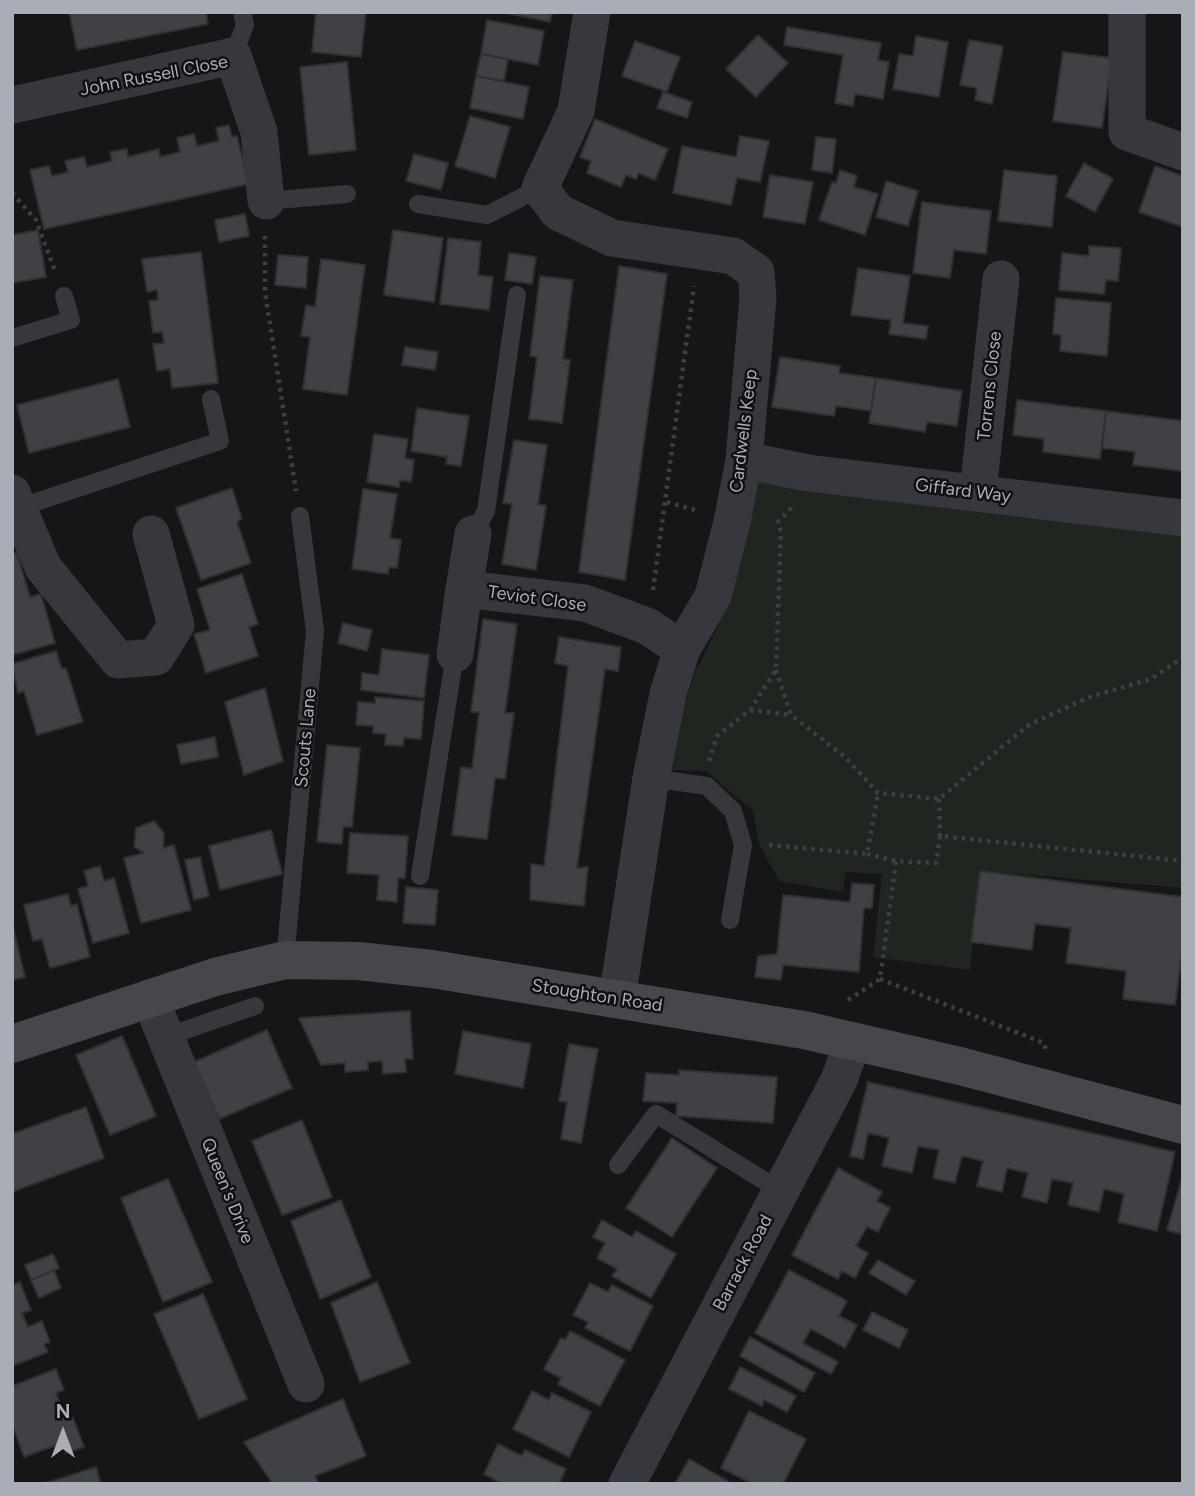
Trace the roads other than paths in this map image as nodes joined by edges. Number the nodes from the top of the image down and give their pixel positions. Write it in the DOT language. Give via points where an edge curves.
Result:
graph roads {
  1 [pos="242,12"];
  2 [pos="592,12"];
  3 [pos="1127,12"];
  4 [pos="233,56"];
  5 [pos="12,105"];
  6 [pos="1183,152"];
  7 [pos="540,188"];
  8 [pos="347,194"];
  9 [pos="266,201"];
  10 [pos="418,204"];
  11 [pos="1001,279"];
  12 [pos="517,295"];
  13 [pos="64,296"];
  14 [pos="12,338"];
  15 [pos="211,399"];
  16 [pos="744,460"];
  17 [pos="978,492"];
  18 [pos="16,500"];
  19 [pos="300,516"];
  20 [pos="1183,518"];
  21 [pos="151,534"];
  22 [pos="473,534"];
  23 [pos="464,589"];
  24 [pos="682,649"];
  25 [pos="455,654"];
  26 [pos="651,778"];
  27 [pos="420,876"];
  28 [pos="730,920"];
  29 [pos="285,960"];
  30 [pos="150,998"];
  31 [pos="617,999"];
  32 [pos="255,1006"];
  33 [pos="165,1037"];
  34 [pos="853,1041"];
  35 [pos="12,1044"];
  36 [pos="1183,1125"];
  37 [pos="618,1166"];
  38 [pos="781,1191"];
  39 [pos="306,1384"];
  40 [pos="626,1484"];
  1 -- 4 [label="lane" via="246,25"];
  2 -- 7 [label="street" via="576,110"];
  3 -- 6 [label="street" via="1127,132"];
  4 -- 5 [label="street, John Russell Close"];
  4 -- 9 [label="street, John Russell Close" via="259,132"];
  7 -- 10 [label="lane" via="487,215"];
  7 -- 16 [label="street, Cardwells Keep" via="558,212 612,238 733,256 756,272 758,298"];
  8 -- 9 [label="lane"];
  11 -- 17 [label="street, Torrens Close"];
  12 -- 22 [label="lane" via="486,512"];
  13 -- 14 [label="lane" via="71,320"];
  15 -- 18 [label="lane" via="220,441"];
  16 -- 17 [label="street, Giffard Way"];
  16 -- 24 [label="street, Cardwells Keep" via="713,596"];
  17 -- 20 [label="street, Giffard Way"];
  18 -- 21 [label="street" via="43,567 118,660 156,657 176,625"];
  19 -- 29 [label="lane, Scouts Lane" via="315,631"];
  22 -- 23 [label="street, Teviot Close"];
  23 -- 24 [label="street, Teviot Close" via="585,603 647,626"];
  23 -- 25 [label="street, Teviot Close"];
  24 -- 26 [label="street, Cardwells Keep"];
  25 -- 27 [label="lane"];
  26 -- 28 [label="lane" via="706,786 733,811 743,845"];
  26 -- 31 [label="street, Cardwells Keep"];
  29 -- 30 [label="street, Stoughton Road"];
  29 -- 31 [label="street, Stoughton Road" via="358,961"];
  30 -- 33 [label="street, Queen's Drive"];
  30 -- 35 [label="street, Stoughton Road"];
  31 -- 34 [label="street, Stoughton Road"];
  32 -- 33 [label="lane"];
  33 -- 39 [label="street, Queen's Drive"];
  34 -- 36 [label="street, Stoughton Road"];
  34 -- 38 [label="street, Barrack Road" via="839,1080"];
  37 -- 38 [label="lane" via="656,1114"];
  38 -- 40 [label="street, Barrack Road"];
}
